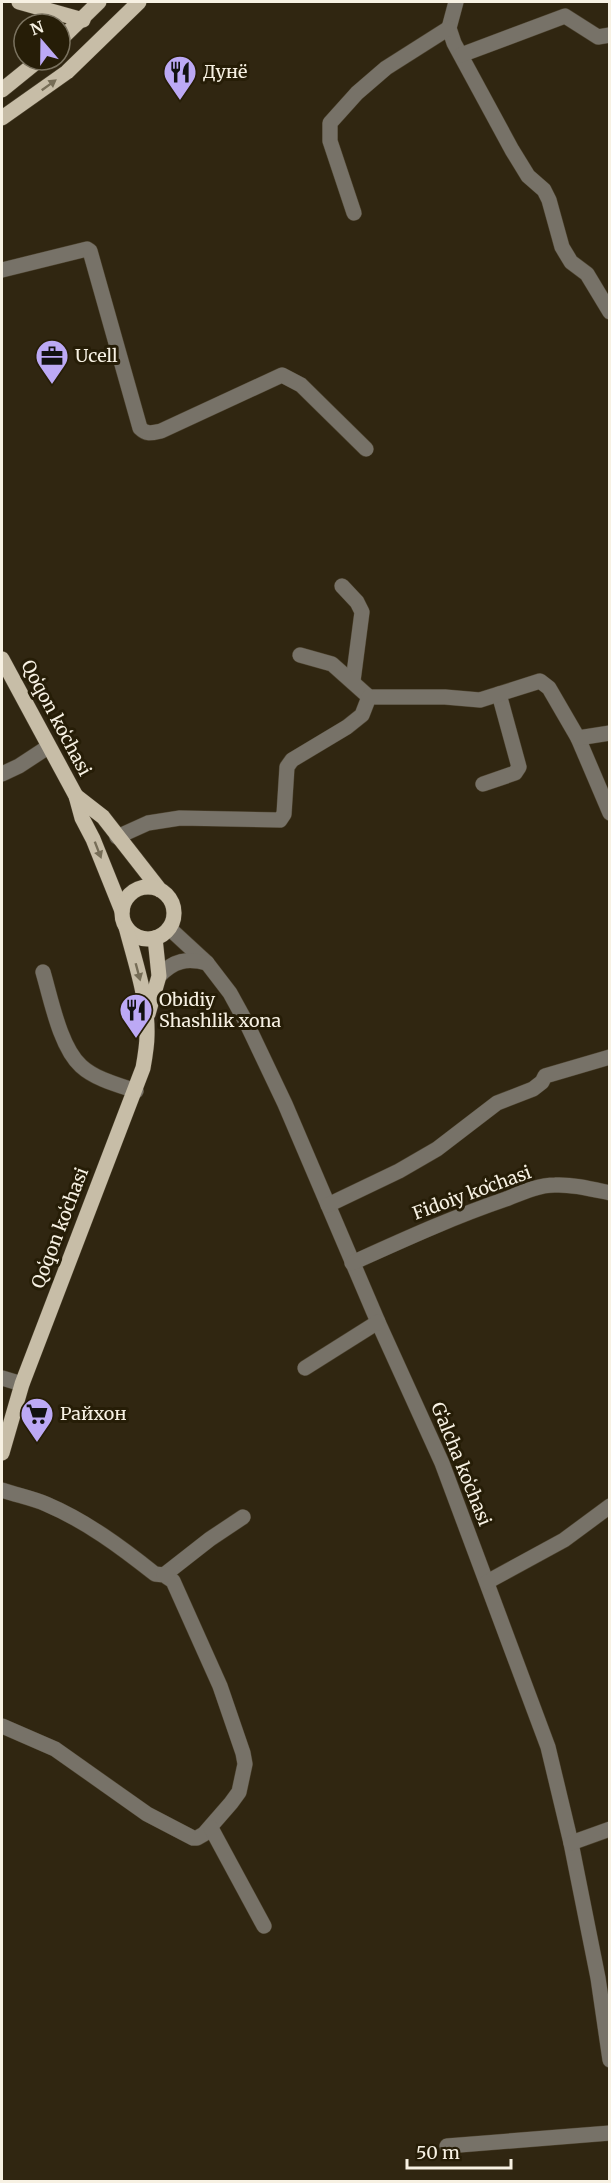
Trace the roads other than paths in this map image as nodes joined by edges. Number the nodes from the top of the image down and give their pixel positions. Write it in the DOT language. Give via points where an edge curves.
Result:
graph roads {
  1 [pos="19,2"];
  2 [pos="99,2"];
  3 [pos="139,2"];
  4 [pos="456,2"];
  5 [pos="83,20"];
  6 [pos="449,28"];
  7 [pos="72,30"];
  8 [pos="609,35"];
  9 [pos="460,55"];
  10 [pos="24,72"];
  11 [pos="2,90"];
  12 [pos="2,118"];
  13 [pos="354,213"];
  14 [pos="2,270"];
  15 [pos="609,312"];
  16 [pos="366,449"];
  17 [pos="342,586"];
  18 [pos="300,655"];
  19 [pos="2,658"];
  20 [pos="353,681"];
  21 [pos="499,694"];
  22 [pos="369,696"];
  23 [pos="609,733"];
  24 [pos="578,738"];
  25 [pos="48,747"];
  26 [pos="2,774"];
  27 [pos="483,784"];
  28 [pos="76,796"];
  29 [pos="609,813"];
  30 [pos="117,837"];
  31 [pos="160,891"];
  32 [pos="122,911"];
  33 [pos="126,927"];
  34 [pos="169,928"];
  35 [pos="155,938"];
  36 [pos="207,963"];
  37 [pos="43,972"];
  38 [pos="159,976"];
  39 [pos="147,1017"];
  40 [pos="609,1057"];
  41 [pos="136,1091"];
  42 [pos="609,1193"];
  43 [pos="328,1205"];
  44 [pos="352,1263"];
  45 [pos="378,1322"];
  46 [pos="306,1368"];
  47 [pos="2,1378"];
  48 [pos="22,1384"];
  49 [pos="2,1453"];
  50 [pos="2,1490"];
  51 [pos="609,1506"];
  52 [pos="243,1517"];
  53 [pos="164,1575"];
  54 [pos="487,1582"];
  55 [pos="2,1726"];
  56 [pos="211,1828"];
  57 [pos="609,1829"];
  58 [pos="571,1843"];
  59 [pos="264,1926"];
  60 [pos="604,1978"];
  61 [pos="609,2060"];
  62 [pos="609,2133"];
  63 [pos="447,2146"];
  1 -- 5 [label="main road"];
  2 -- 5 [label="main road"];
  12 -- 3 [label="main road, one-way" via="67,72"];
  4 -- 6 [label="street"];
  5 -- 7 [label="main road"];
  6 -- 9 [label="street"];
  6 -- 13 [label="street" via="386,68 330,123 330,141"];
  8 -- 9 [label="street" via="598,37 565,16"];
  9 -- 15 [label="street" via="528,176 544,190 562,247 571,262 587,274"];
  10 -- 11 [label="main road"];
  14 -- 16 [label="street" via="90,251 144,433 161,431 282,375 301,385"];
  17 -- 20 [label="street" via="362,612"];
  18 -- 20 [label="street" via="332,664"];
  19 -- 25 [label="main road, Qoʻqon koʻchasi"];
  20 -- 22 [label="street"];
  21 -- 22 [label="street" via="480,700"];
  21 -- 24 [label="street" via="540,681 549,688"];
  21 -- 27 [label="street" via="519,768"];
  22 -- 30 [label="street" via="362,715 292,759 287,767 284,814 280,820 180,818 148,823"];
  23 -- 24 [label="street"];
  24 -- 29 [label="street"];
  25 -- 26 [label="street"];
  25 -- 28 [label="main road, Qoʻqon koʻchasi"];
  28 -- 30 [label="main road, Qoʻqon koʻchasi" via="103,818"];
  28 -- 32 [label="main road, Qoʻqon koʻchasi, one-way"];
  30 -- 31 [label="main road, Qoʻqon koʻchasi"];
  31 -- 32 [label="main road" via="135,891 128,896"];
  31 -- 34 [label="main road" via="172,903 174,912"];
  32 -- 33 [label="main road"];
  33 -- 35 [label="main road" via="138,938"];
  33 -- 39 [label="main road, Qoʻqon koʻchasi, one-way"];
  34 -- 35 [label="main road"];
  34 -- 36 [label="street, Gʻalcha koʻchasi"];
  35 -- 38 [label="main road, Qoʻqon koʻchasi"];
  36 -- 38 [label="street" via="176,962"];
  36 -- 43 [label="street, Gʻalcha koʻchasi" via="247,1024"];
  37 -- 41 [label="street" via="62,1033 80,1066"];
  38 -- 39 [label="main road, Qoʻqon koʻchasi"];
  39 -- 41 [label="main road, Qoʻqon koʻchasi" via="143,1068"];
  40 -- 43 [label="street" via="545,1076 533,1089 497,1103 437,1149"];
  41 -- 48 [label="main road, Qoʻqon koʻchasi"];
  42 -- 44 [label="street, Fidoiy koʻchasi" via="554,1185 534,1189"];
  43 -- 44 [label="street, Gʻalcha koʻchasi"];
  44 -- 45 [label="street, Gʻalcha koʻchasi"];
  45 -- 46 [label="street"];
  45 -- 54 [label="street, Gʻalcha koʻchasi" via="442,1463"];
  47 -- 48 [label="street"];
  48 -- 49 [label="main road, Qoʻqon koʻchasi"];
  50 -- 53 [label="street" via="71,1515 155,1574"];
  51 -- 54 [label="street" via="564,1540"];
  52 -- 53 [label="street"];
  53 -- 56 [label="street" via="173,1581 220,1686 245,1764 239,1792"];
  54 -- 58 [label="street, Gʻalcha koʻchasi" via="548,1748"];
  55 -- 56 [label="street" via="55,1749 147,1814 188,1836 201,1837"];
  56 -- 59 [label="street"];
  57 -- 58 [label="street"];
  58 -- 60 [label="street, Gʻalcha koʻchasi"];
  60 -- 61 [label="street, Gʻalcha koʻchasi"];
  62 -- 63 [label="street"];
}
